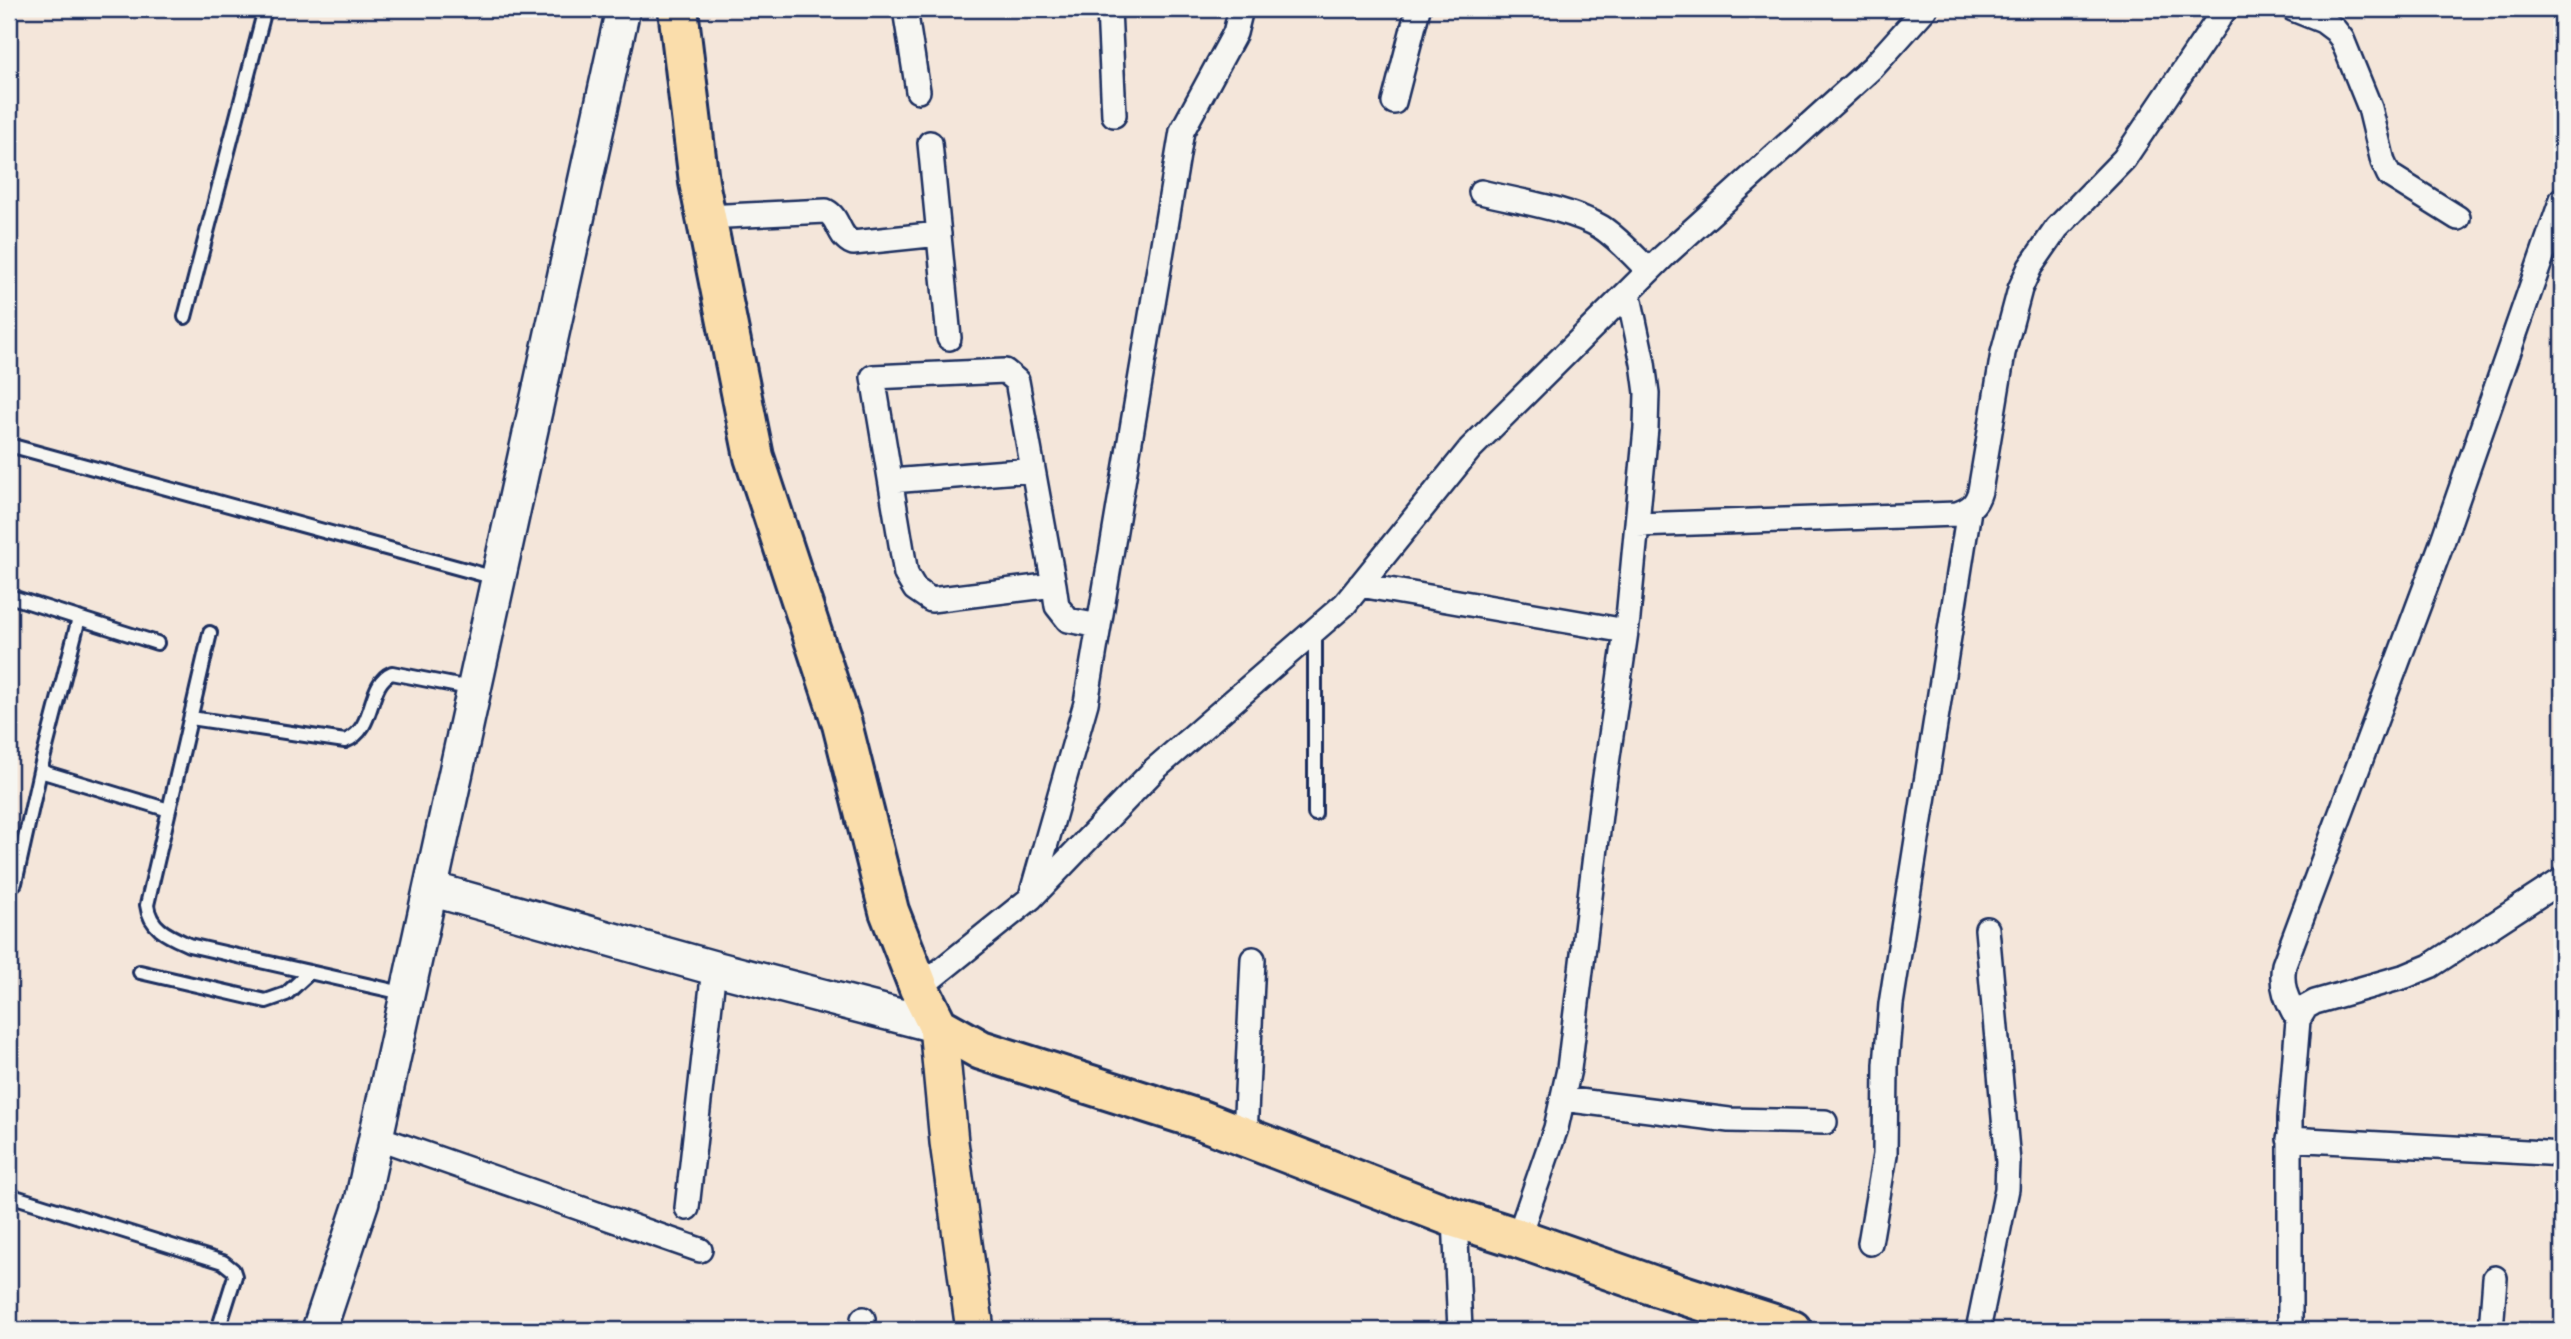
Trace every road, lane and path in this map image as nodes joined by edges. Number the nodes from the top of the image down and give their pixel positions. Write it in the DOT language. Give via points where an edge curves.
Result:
graph roads {
  1 [pos="265,9"];
  2 [pos="623,9"];
  3 [pos="677,9"];
  4 [pos="905,9"];
  5 [pos="1109,9"];
  6 [pos="1241,9"];
  7 [pos="1418,9"];
  8 [pos="1925,9"];
  9 [pos="2225,9"];
  10 [pos="2293,9"];
  11 [pos="918,90"];
  12 [pos="1394,102"];
  13 [pos="1114,115"];
  14 [pos="930,143"];
  15 [pos="1481,192"];
  16 [pos="2562,199"];
  17 [pos="706,217"];
  18 [pos="2458,218"];
  19 [pos="939,234"];
  20 [pos="1649,271"];
  21 [pos="1628,292"];
  22 [pos="185,317"];
  23 [pos="949,338"];
  24 [pos="9,446"];
  25 [pos="1033,470"];
  26 [pos="891,481"];
  27 [pos="1969,510"];
  28 [pos="1637,525"];
  29 [pos="499,579"];
  30 [pos="1054,585"];
  31 [pos="1360,585"];
  32 [pos="9,596"];
  33 [pos="79,618"];
  34 [pos="1099,626"];
  35 [pos="1315,629"];
  36 [pos="1626,631"];
  37 [pos="210,633"];
  38 [pos="157,643"];
  39 [pos="475,689"];
  40 [pos="191,718"];
  41 [pos="40,771"];
  42 [pos="169,810"];
  43 [pos="1315,814"];
  44 [pos="2562,880"];
  45 [pos="15,883"];
  46 [pos="431,889"];
  47 [pos="1031,898"];
  48 [pos="1987,929"];
  49 [pos="1253,959"];
  50 [pos="714,968"];
  51 [pos="140,972"];
  52 [pos="310,972"];
  53 [pos="919,988"];
  54 [pos="408,994"];
  55 [pos="2298,1020"];
  56 [pos="938,1026"];
  57 [pos="1563,1099"];
  58 [pos="1825,1122"];
  59 [pos="1244,1136"];
  60 [pos="376,1138"];
  61 [pos="2289,1139"];
  62 [pos="2562,1154"];
  63 [pos="9,1195"];
  64 [pos="687,1208"];
  65 [pos="1455,1218"];
  66 [pos="1518,1238"];
  67 [pos="1870,1243"];
  68 [pos="700,1250"];
  69 [pos="2495,1278"];
  70 [pos="327,1328"];
  71 [pos="218,1330"];
  72 [pos="975,1330"];
  73 [pos="1460,1330"];
  74 [pos="1792,1330"];
  75 [pos="1978,1330"];
  76 [pos="2290,1330"];
  77 [pos="2491,1330"];
  1 -- 22 [label="lane"];
  2 -- 29 [label="main road"];
  3 -- 17 [label="highway"];
  4 -- 11 [label="street"];
  5 -- 13 [label="street"];
  6 -- 34 [label="street" via="1234,33 1182,131"];
  7 -- 12 [label="street"];
  8 -- 20 [label="street" via="1873,67"];
  9 -- 27 [label="street" via="2124,159 2057,228 2031,267 2020,289 2003,353 1980,491"];
  10 -- 18 [label="street" via="2323,22 2342,39 2370,108 2389,175"];
  14 -- 19 [label="street"];
  15 -- 20 [label="street" via="1580,217 1619,241"];
  16 -- 55 [label="street" via="2438,555 2284,965 2283,989"];
  17 -- 19 [label="street" via="826,211 835,218 843,237 853,243"];
  17 -- 53 [label="highway" via="754,457 842,724 889,911"];
  19 -- 23 [label="street"];
  20 -- 21 [label="street"];
  21 -- 28 [label="street" via="1647,393"];
  21 -- 31 [label="street" via="1470,449"];
  24 -- 29 [label="lane"];
  25 -- 26 [label="street"];
  25 -- 26 [label="street" via="1017,381 1005,371 873,377"];
  25 -- 30 [label="street"];
  26 -- 30 [label="street" via="906,574 915,589 931,600"];
  27 -- 28 [label="street"];
  27 -- 67 [label="street" via="1891,1004 1885,1065 1885,1155"];
  28 -- 36 [label="street"];
  29 -- 39 [label="main road"];
  30 -- 34 [label="street" via="1057,606 1068,620"];
  31 -- 35 [label="street"];
  31 -- 36 [label="street"];
  32 -- 33 [label="lane"];
  33 -- 38 [label="lane"];
  33 -- 41 [label="lane"];
  34 -- 47 [label="street" via="1086,703"];
  35 -- 43 [label="lane"];
  35 -- 47 [label="street" via="1155,769"];
  36 -- 57 [label="street"];
  37 -- 40 [label="lane"];
  39 -- 40 [label="lane" via="392,673 385,677 362,730 345,741"];
  39 -- 46 [label="main road"];
  40 -- 42 [label="lane"];
  41 -- 42 [label="lane"];
  41 -- 45 [label="lane"];
  42 -- 52 [label="lane" via="147,905 154,925 189,945"];
  44 -- 55 [label="street" via="2430,966 2315,1002"];
  46 -- 50 [label="main road"];
  46 -- 54 [label="main road"];
  47 -- 53 [label="street"];
  48 -- 75 [label="street" via="2008,1162 2007,1189"];
  49 -- 59 [label="street"];
  50 -- 56 [label="main road"];
  50 -- 64 [label="street"];
  51 -- 52 [label="lane" via="266,1001 286,994"];
  52 -- 54 [label="lane"];
  53 -- 56 [label="highway"];
  54 -- 60 [label="main road"];
  55 -- 61 [label="street"];
  56 -- 59 [label="highway" via="981,1050"];
  56 -- 72 [label="main road"];
  57 -- 58 [label="street" via="1729,1120"];
  57 -- 66 [label="street"];
  59 -- 65 [label="highway"];
  60 -- 68 [label="street"];
  60 -- 70 [label="main road"];
  61 -- 62 [label="street"];
  61 -- 76 [label="street"];
  63 -- 71 [label="lane" via="223,1262 235,1276"];
  65 -- 66 [label="highway"];
  65 -- 73 [label="street"];
  66 -- 74 [label="highway"];
  69 -- 77 [label="street"];
}
